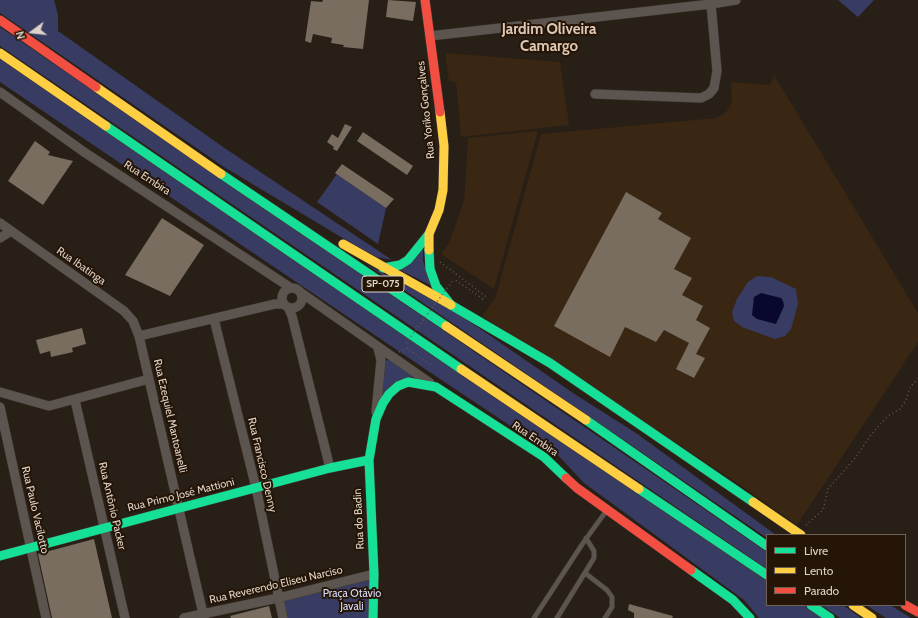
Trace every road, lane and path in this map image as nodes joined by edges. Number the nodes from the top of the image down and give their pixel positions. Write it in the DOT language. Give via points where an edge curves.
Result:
graph roads {
  1 [pos="425,0"];
  2 [pos="736,0"];
  3 [pos="711,4"];
  4 [pos="0,20"];
  5 [pos="430,36"];
  6 [pos="0,53"];
  7 [pos="0,92"];
  8 [pos="595,94"];
  9 [pos="237,185"];
  10 [pos="0,223"];
  11 [pos="11,231"];
  12 [pos="430,234"];
  13 [pos="0,238"];
  14 [pos="440,262"];
  15 [pos="384,268"];
  16 [pos="300,292"];
  17 [pos="287,300"];
  18 [pos="316,304"];
  19 [pos="451,304"];
  20 [pos="214,319"];
  21 [pos="138,336"];
  22 [pos="406,343"];
  23 [pos="378,348"];
  24 [pos="149,379"];
  25 [pos="918,380"];
  26 [pos="436,387"];
  27 [pos="0,392"];
  28 [pos="75,400"];
  29 [pos="0,407"];
  30 [pos="376,419"];
  31 [pos="369,460"];
  32 [pos="330,468"];
  33 [pos="256,488"];
  34 [pos="179,508"];
  35 [pos="607,510"];
  36 [pos="104,527"];
  37 [pos="798,533"];
  38 [pos="586,538"];
  39 [pos="766,545"];
  40 [pos="32,548"];
  41 [pos="0,556"];
  42 [pos="585,573"];
  43 [pos="374,574"];
  44 [pos="766,574"];
  45 [pos="278,598"];
  46 [pos="812,606"];
  47 [pos="855,606"];
  48 [pos="906,606"];
  49 [pos="918,612"];
  50 [pos="203,616"];
  51 [pos="870,616"];
  52 [pos="46,618"];
  53 [pos="125,618"];
  54 [pos="184,618"];
  55 [pos="283,618"];
  56 [pos="373,618"];
  57 [pos="534,618"];
  58 [pos="557,618"];
  59 [pos="605,618"];
  60 [pos="750,618"];
  61 [pos="830,618"];
  1 -- 5 [label="main road, Rua Yoriko Gonçalves"];
  2 -- 3 [label="street"];
  3 -- 5 [label="street"];
  3 -- 8 [label="street" via="717,72 714,88 709,94 701,98"];
  4 -- 9 [label="main road, SP-075"];
  5 -- 12 [label="main road, Rua Yoriko Gonçalves" via="444,139 445,170 439,210"];
  6 -- 44 [label="main road, SP-075" via="288,252"];
  7 -- 17 [label="street, Rua Embira"];
  9 -- 15 [label="main road" via="260,192"];
  9 -- 39 [label="main road, SP-075"];
  10 -- 11 [label="street, Rua Ibatinga"];
  11 -- 13 [label="street"];
  11 -- 21 [label="street, Rua Ibatinga" via="124,311 133,320"];
  12 -- 15 [label="main road" via="408,260 400,265"];
  12 -- 19 [label="main road, Rua Yoriko Gonçalves" via="428,257 431,274 436,286"];
  14 -- 22 [label="path, bridge" via="485,296 483,299 454,279"];
  15 -- 19 [label="main road"];
  16 -- 17 [label="street, Rua Embira"];
  16 -- 17 [label="street" via="302,299"];
  16 -- 18 [label="street, Rua Embira"];
  17 -- 18 [label="street"];
  17 -- 20 [label="street"];
  17 -- 32 [label="street"];
  18 -- 23 [label="street, Rua Embira"];
  19 -- 37 [label="main road" via="550,363"];
  20 -- 21 [label="street"];
  20 -- 33 [label="street, Rua Francisco Denny"];
  21 -- 24 [label="street, Rua Ezequiel Mantoanelli"];
  23 -- 26 [label="street, Rua Embira"];
  23 -- 30 [label="street, Rua do Badin" via="381,360"];
  24 -- 28 [label="street"];
  24 -- 34 [label="street, Rua Ezequiel Mantoanelli"];
  25 -- 37 [label="path" via="911,386 900,409 888,416 870,436 856,457 828,489 823,510"];
  26 -- 30 [label="main road, Rua do Badin" via="408,382 398,386 389,394"];
  26 -- 35 [label="main road, Rua Embira" via="544,457 577,488"];
  27 -- 28 [label="street" via="49,406"];
  28 -- 36 [label="street, Rua Antônio Packer"];
  29 -- 40 [label="street, Rua Paulo Vacilotto"];
  30 -- 31 [label="main road, Rua do Badin"];
  31 -- 32 [label="main road, Rua Primo José Mattioni"];
  31 -- 43 [label="main road, Rua do Badin"];
  32 -- 33 [label="main road, Rua Primo José Mattioni"];
  33 -- 34 [label="main road, Rua Primo José Mattioni"];
  33 -- 45 [label="street, Rua Francisco Denny"];
  34 -- 36 [label="main road, Rua Primo José Mattioni"];
  34 -- 50 [label="street, Rua Ezequiel Mantoanelli"];
  35 -- 38 [label="lane"];
  35 -- 60 [label="main road, Rua Embira" via="733,600"];
  36 -- 40 [label="main road, Rua Primo José Mattioni"];
  36 -- 53 [label="street, Rua Antônio Packer"];
  38 -- 42 [label="lane" via="594,551 594,558"];
  38 -- 57 [label="lane"];
  40 -- 41 [label="main road, Rua Primo José Mattioni"];
  40 -- 52 [label="street, Rua Paulo Vacilotto"];
  42 -- 58 [label="lane"];
  42 -- 59 [label="lane" via="612,597 612,607"];
  43 -- 45 [label="street, Rua Reverendo Eliseu Narciso"];
  43 -- 56 [label="main road, Rua do Badin"];
  45 -- 50 [label="street, Rua Reverendo Eliseu Narciso"];
  45 -- 55 [label="street, Rua Francisco Denny"];
  46 -- 61 [label="main road"];
  47 -- 51 [label="main road"];
  48 -- 49 [label="main road"];
  50 -- 54 [label="street, Rua Reverendo Eliseu Narciso"];
}
